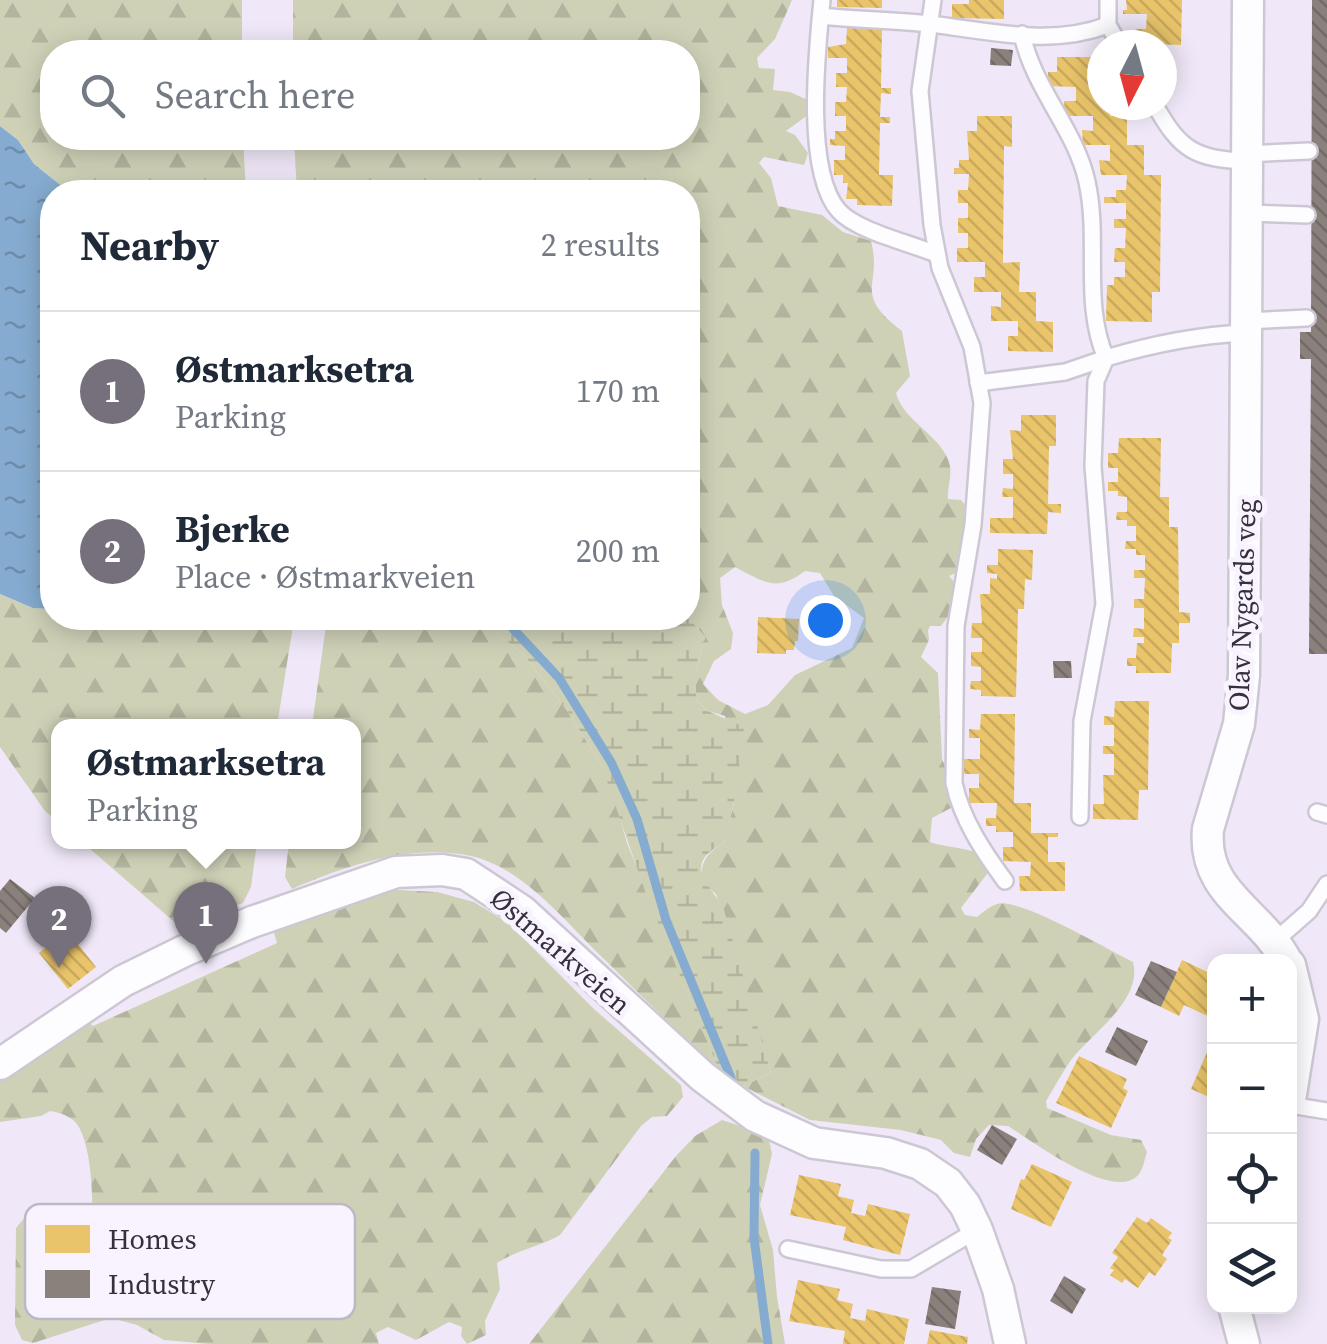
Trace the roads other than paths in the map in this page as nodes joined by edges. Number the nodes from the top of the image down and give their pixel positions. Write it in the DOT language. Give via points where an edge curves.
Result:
graph roads {
  1 [pos="933,0"];
  2 [pos="1108,0"];
  3 [pos="1248,0"];
  4 [pos="821,8"];
  5 [pos="931,24"];
  6 [pos="1108,25"];
  7 [pos="1111,30"];
  8 [pos="1022,34"];
  9 [pos="1164,120"];
  10 [pos="1309,151"];
  11 [pos="1246,157"];
  12 [pos="1246,212"];
  13 [pos="1308,216"];
  14 [pos="936,254"];
  15 [pos="1307,318"];
  16 [pos="1245,327"];
  17 [pos="1106,358"];
  18 [pos="978,383"];
  19 [pos="1080,817"];
  20 [pos="1005,882"];
  21 [pos="1327,884"];
  22 [pos="1282,954"];
  23 [pos="1285,954"];
  24 [pos="1297,1000"];
  25 [pos="1297,1058"];
  26 [pos="0,1064"];
  27 [pos="1297,1104"];
  28 [pos="1327,1110"];
  29 [pos="977,1230"];
  30 [pos="788,1249"];
  31 [pos="1236,1314"];
  32 [pos="1010,1344"];
  33 [pos="1244,1344"];
  1 -- 5 [label="lane"];
  2 -- 6 [label="lane"];
  3 -- 11 [label="street, Olav Nygards veg"];
  4 -- 5 [label="lane"];
  4 -- 14 [label="lane" via="816,108 831,199 855,222"];
  5 -- 8 [label="lane"];
  5 -- 14 [label="lane" via="920,108"];
  6 -- 7 [label="lane"];
  6 -- 8 [label="lane" via="1061,37"];
  8 -- 17 [label="lane" via="1032,72 1085,172 1096,324"];
  9 -- 11 [label="lane" via="1196,154"];
  10 -- 11 [label="lane"];
  11 -- 12 [label="street, Olav Nygards veg"];
  12 -- 13 [label="lane"];
  12 -- 16 [label="street, Olav Nygards veg"];
  14 -- 18 [label="lane" via="972,347"];
  15 -- 16 [label="lane"];
  16 -- 17 [label="lane"];
  16 -- 22 [label="street, Olav Nygards veg" via="1244,675 1239,724 1207,846 1224,890"];
  17 -- 18 [label="lane" via="1066,372"];
  17 -- 19 [label="lane" via="1096,380 1093,466 1104,604 1081,736"];
  18 -- 20 [label="lane" via="981,455 956,626 954,784 970,826"];
  21 -- 23 [label="lane"];
  24 -- 25 [label="street" via="1303,1020"];
  26 -- 29 [label="street, Østmarkveien" via="123,982 276,912 396,872 466,874 522,911 740,1106 814,1142 920,1164 948,1183"];
  27 -- 28 [label="lane"];
  29 -- 30 [label="lane" via="911,1269"];
  29 -- 32 [label="street, Østmarkveien"];
  31 -- 33 [label="street"];
}
